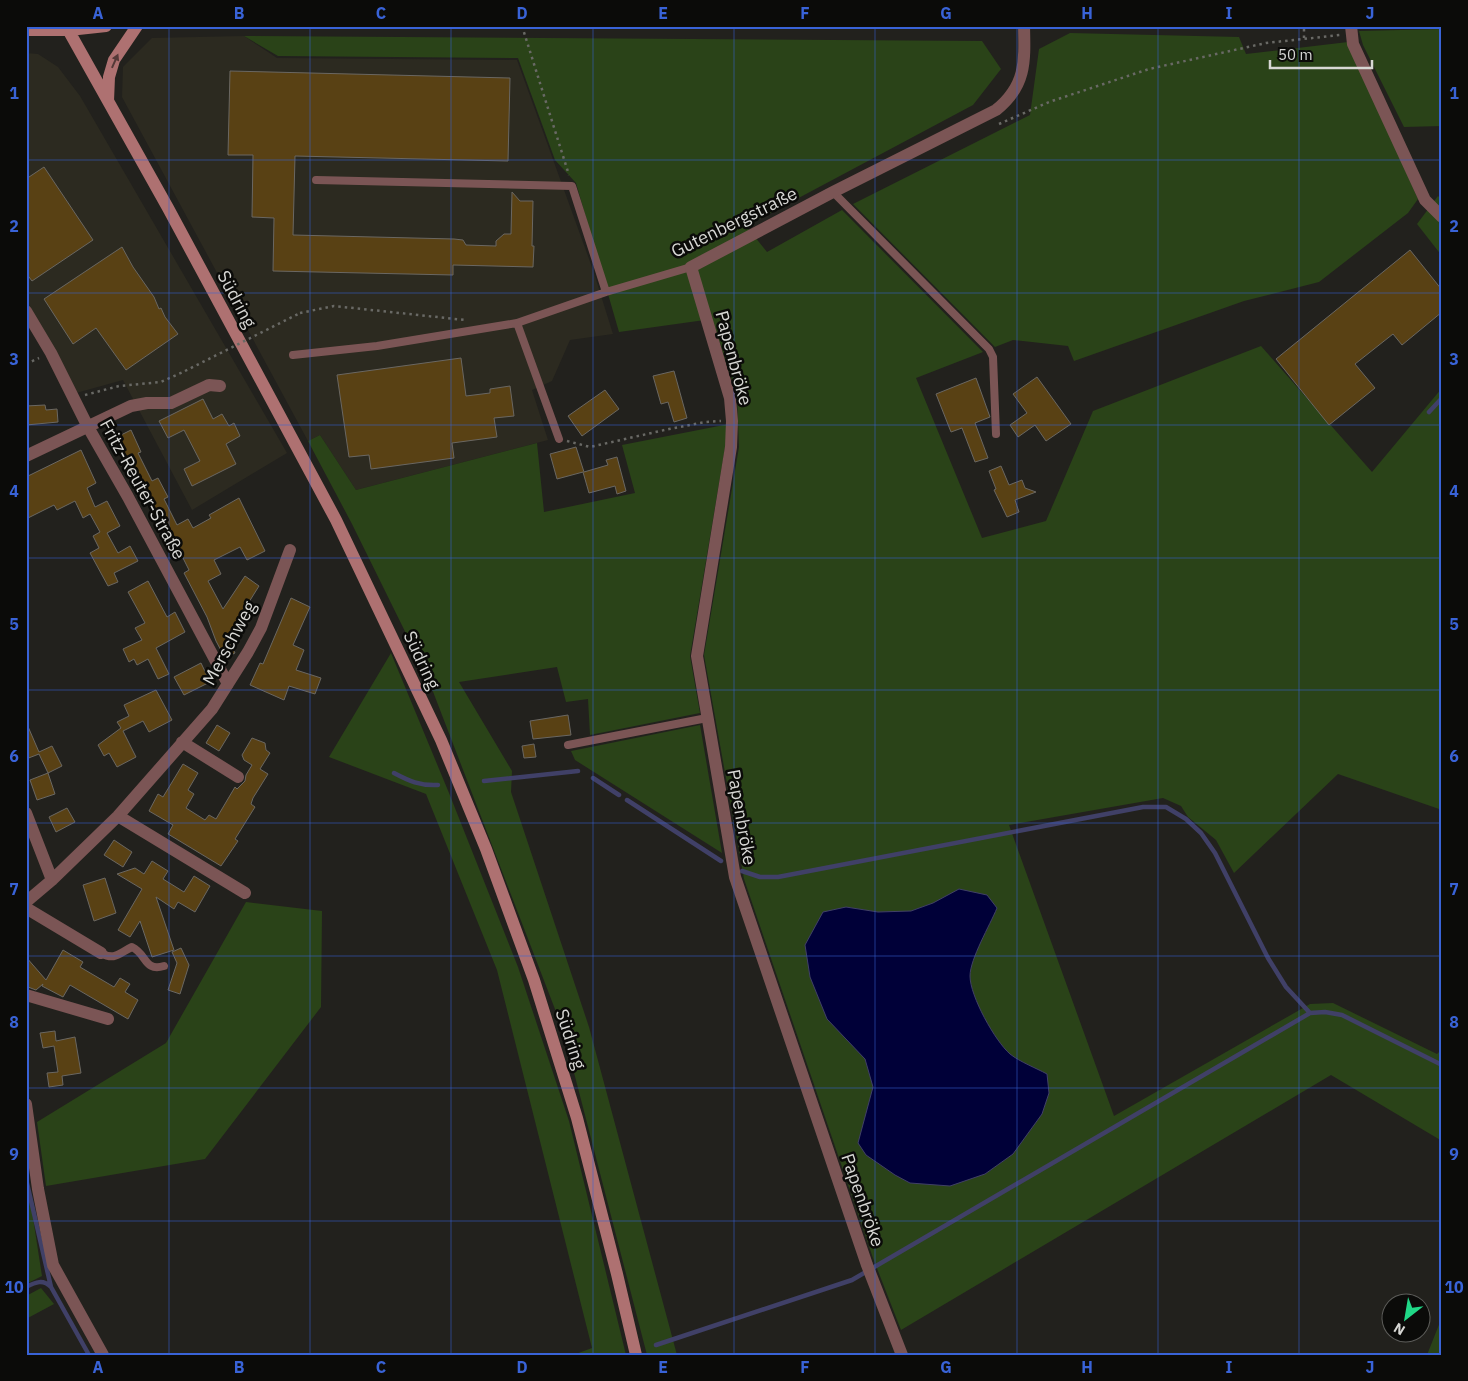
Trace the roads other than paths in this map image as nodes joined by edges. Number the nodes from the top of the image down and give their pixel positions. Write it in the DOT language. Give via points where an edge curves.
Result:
graph roads {
  1 [pos="106,26"];
  2 [pos="137,26"];
  3 [pos="1024,26"];
  4 [pos="68,28"];
  5 [pos="26,30"];
  6 [pos="1351,30"];
  7 [pos="108,101"];
  8 [pos="316,180"];
  9 [pos="833,192"];
  10 [pos="1442,217"];
  11 [pos="691,267"];
  12 [pos="606,292"];
  13 [pos="26,311"];
  14 [pos="517,323"];
  15 [pos="293,356"];
  16 [pos="220,386"];
  17 [pos="88,427"];
  18 [pos="996,434"];
  19 [pos="559,439"];
  20 [pos="26,456"];
  21 [pos="290,550"];
  22 [pos="228,684"];
  23 [pos="707,718"];
  24 [pos="182,742"];
  25 [pos="568,745"];
  26 [pos="238,777"];
  27 [pos="26,813"];
  28 [pos="118,816"];
  29 [pos="52,880"];
  30 [pos="245,893"];
  31 [pos="26,902"];
  32 [pos="26,908"];
  33 [pos="101,953"];
  34 [pos="164,966"];
  35 [pos="26,995"];
  36 [pos="108,1019"];
  37 [pos="26,1104"];
  38 [pos="103,1355"];
  39 [pos="636,1355"];
  40 [pos="902,1355"];
  1 -- 4 [label="main road"];
  7 -- 2 [label="main road, one-way" via="114,60"];
  3 -- 9 [label="street, Gutenbergstraße" via="1025,59 1019,84 1007,101 996,110"];
  4 -- 5 [label="main road"];
  4 -- 7 [label="main road, Südring"];
  6 -- 10 [label="street" via="1352,44 1425,200"];
  7 -- 39 [label="main road, Südring" via="336,520 441,740 486,849 534,980 578,1118"];
  8 -- 12 [label="lane" via="572,186"];
  9 -- 11 [label="street, Gutenbergstraße"];
  9 -- 18 [label="lane" via="989,349 993,357"];
  11 -- 12 [label="lane, Gutenbergstraße"];
  11 -- 23 [label="street, Papenbröke" via="730,398 732,421 731,447 697,656"];
  12 -- 14 [label="lane, Gutenbergstraße"];
  13 -- 17 [label="street, Fritz-Reuter-Straße"];
  14 -- 15 [label="lane, Gutenbergstraße"];
  14 -- 19 [label="lane"];
  16 -- 17 [label="street" via="209,386 171,403 131,406"];
  17 -- 20 [label="street"];
  17 -- 22 [label="street, Fritz-Reuter-Straße"];
  21 -- 22 [label="street, Merschweg" via="260,628"];
  22 -- 24 [label="street, Merschweg" via="212,709"];
  23 -- 25 [label="lane"];
  23 -- 40 [label="street, Papenbröke" via="735,877 867,1264"];
  24 -- 26 [label="street"];
  24 -- 28 [label="street, Merschweg"];
  27 -- 29 [label="street"];
  28 -- 29 [label="street, Merschweg"];
  28 -- 30 [label="street"];
  29 -- 31 [label="street, Merschweg"];
  32 -- 33 [label="street"];
  33 -- 34 [label="lane" via="114,957 132,947 138,949 150,966"];
  35 -- 36 [label="street"];
  37 -- 38 [label="street" via="53,1265"];
}
